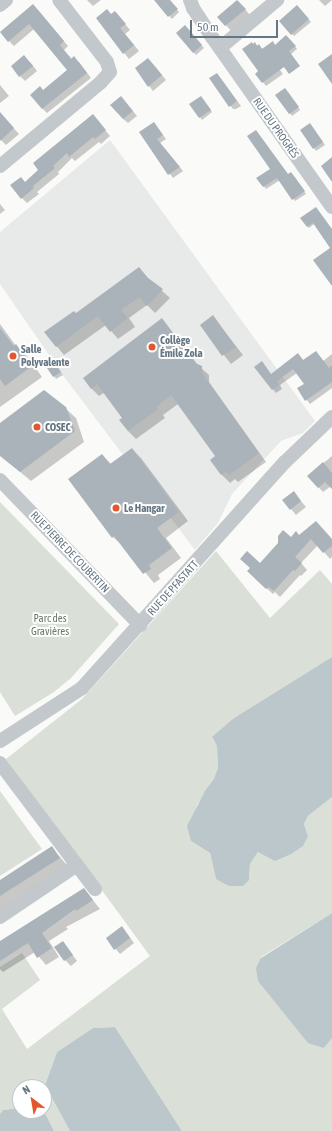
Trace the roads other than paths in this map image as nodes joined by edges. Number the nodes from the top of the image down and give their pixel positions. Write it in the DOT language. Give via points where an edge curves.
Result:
graph roads {
  1 [pos="6,0"];
  2 [pos="59,0"];
  3 [pos="190,0"];
  4 [pos="277,0"];
  5 [pos="0,5"];
  6 [pos="220,48"];
  7 [pos="0,166"];
  8 [pos="332,207"];
  9 [pos="332,417"];
  10 [pos="0,480"];
  11 [pos="140,625"];
  12 [pos="0,741"];
  13 [pos="0,764"];
  14 [pos="77,865"];
  15 [pos="95,889"];
  16 [pos="0,917"];
  1 -- 5 [label="street"];
  2 -- 7 [label="street" via="107,62 110,72"];
  3 -- 6 [label="street, RUE DU PROGRÈS"];
  4 -- 6 [label="street"];
  6 -- 8 [label="street, RUE DU PROGRÈS"];
  9 -- 11 [label="street, RUE DE PFASTATT" via="286,462"];
  10 -- 11 [label="street, RUE PIERRE DE COUBERTIN"];
  11 -- 12 [label="street, RUE DE PFASTATT" via="82,688"];
  13 -- 14 [label="street"];
  14 -- 15 [label="street"];
  14 -- 16 [label="street"];
}
